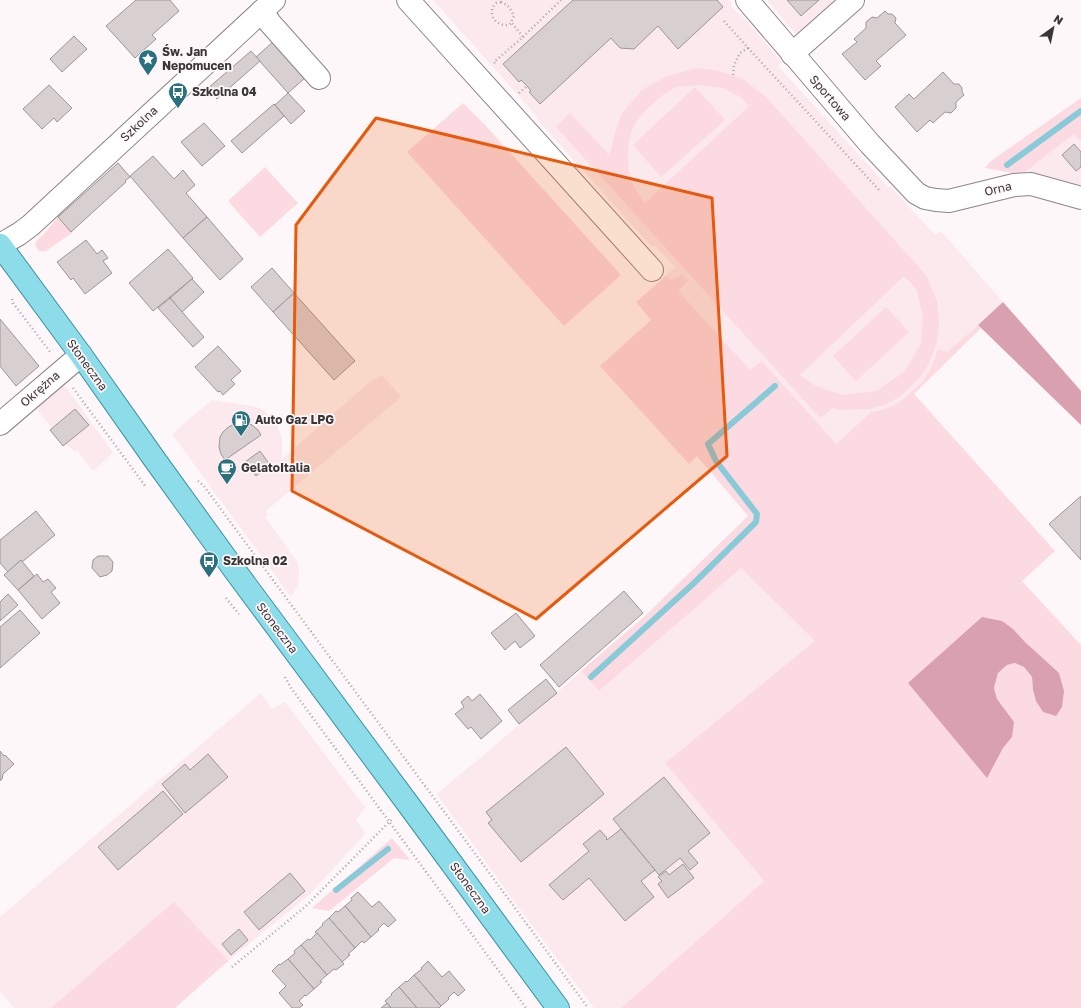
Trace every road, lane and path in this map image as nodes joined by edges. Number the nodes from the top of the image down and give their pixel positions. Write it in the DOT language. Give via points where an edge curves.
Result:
graph roads {
  1 [pos="408,0"];
  2 [pos="561,0"];
  3 [pos="747,0"];
  4 [pos="854,0"];
  5 [pos="494,1"];
  6 [pos="268,6"];
  7 [pos="724,21"];
  8 [pos="511,22"];
  9 [pos="523,37"];
  10 [pos="748,48"];
  11 [pos="792,54"];
  12 [pos="500,68"];
  13 [pos="733,76"];
  14 [pos="318,78"];
  15 [pos="527,86"];
  16 [pos="518,94"];
  17 [pos="880,191"];
  18 [pos="916,193"];
  19 [pos="1081,198"];
  20 [pos="0,245"];
  21 [pos="652,270"];
  22 [pos="80,355"];
  23 [pos="62,370"];
  24 [pos="0,424"];
  25 [pos="198,481"];
  26 [pos="147,489"];
  27 [pos="223,593"];
  28 [pos="241,616"];
  29 [pos="284,675"];
  30 [pos="408,804"];
  31 [pos="388,822"];
  32 [pos="232,967"];
  33 [pos="526,1008"];
  34 [pos="558,1008"];
  35 [pos="588,1008"];
  1 -- 21 [label="street"];
  2 -- 9 [label="path"];
  3 -- 11 [label="street, Sportowa"];
  4 -- 11 [label="street"];
  5 -- 8 [label="path" via="505,3 510,9 514,16"];
  5 -- 8 [label="path" via="491,13 494,19 503,25"];
  6 -- 14 [label="street" via="270,24"];
  6 -- 20 [label="street, Szkolna" via="31,225"];
  7 -- 10 [label="path"];
  8 -- 9 [label="path"];
  9 -- 12 [label="path" via="494,62"];
  10 -- 13 [label="path" via="740,53 734,65"];
  10 -- 17 [label="path"];
  11 -- 18 [label="street, Sportowa"];
  15 -- 16 [label="path"];
  18 -- 19 [label="street, Orna" via="925,198 949,201 1014,184 1031,184"];
  20 -- 22 [label="main road, Słoneczna"];
  22 -- 23 [label="street, Okrężna"];
  22 -- 30 [label="main road, Słoneczna" via="215,544"];
  23 -- 24 [label="street, Okrężna"];
  23 -- 26 [label="path"];
  25 -- 35 [label="path"];
  27 -- 28 [label="path"];
  29 -- 31 [label="path"];
  30 -- 31 [label="path"];
  30 -- 34 [label="main road, Słoneczna"];
  31 -- 32 [label="path" via="306,906"];
  31 -- 33 [label="path"];
}
